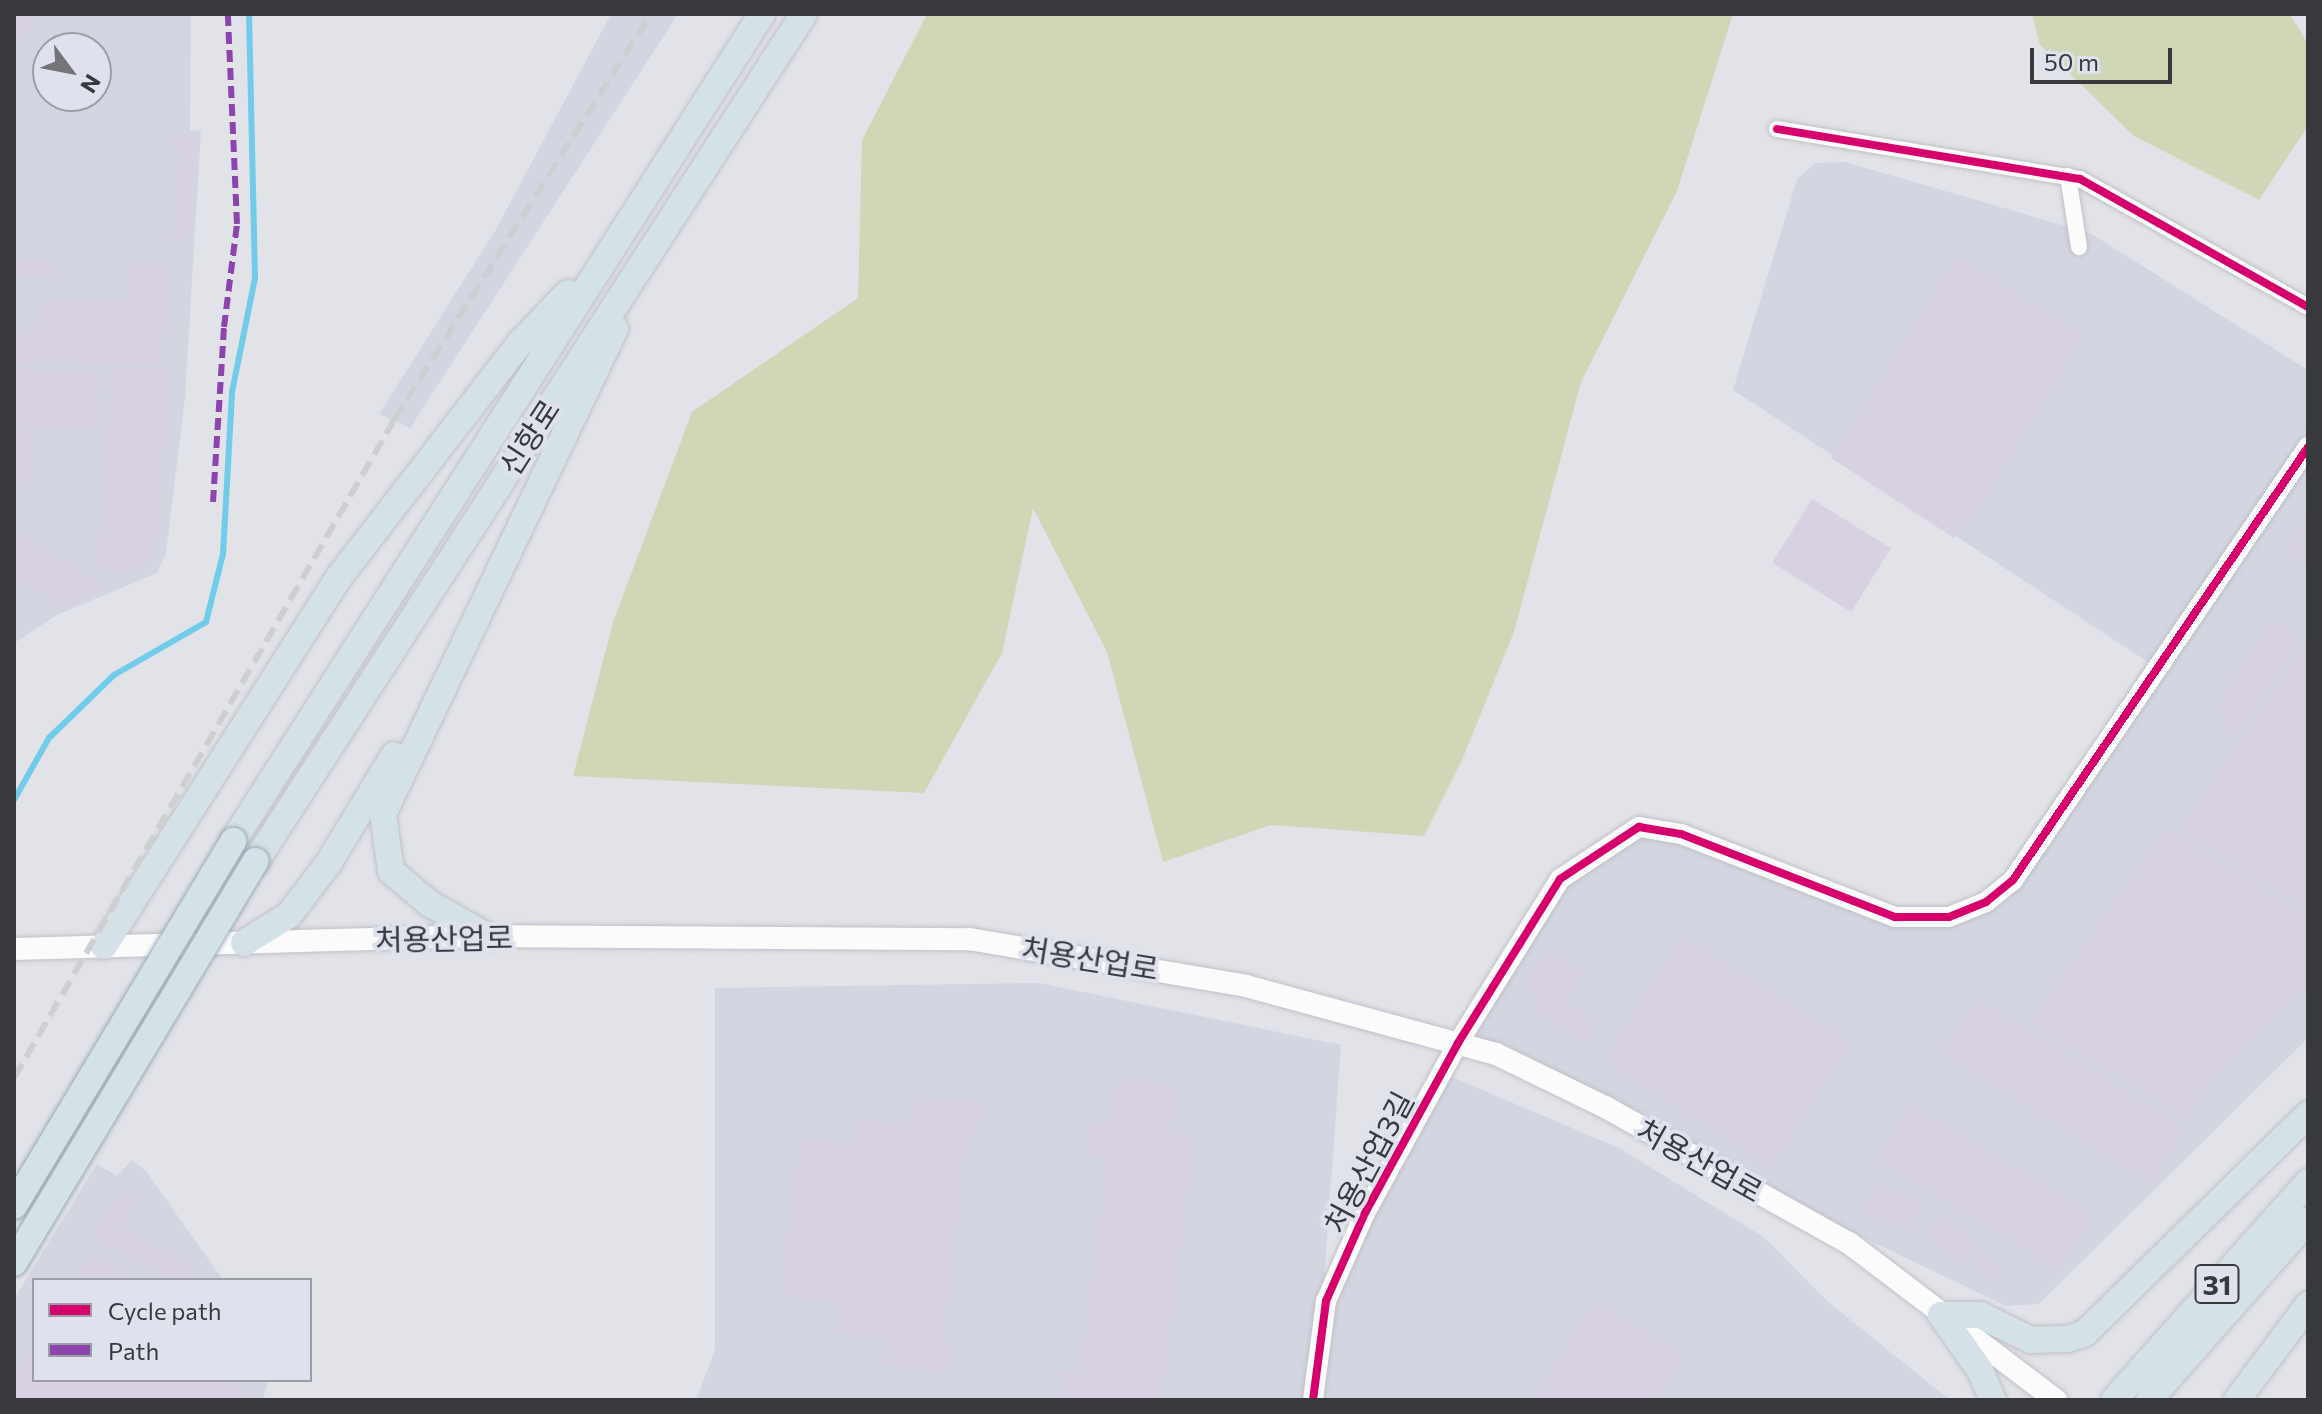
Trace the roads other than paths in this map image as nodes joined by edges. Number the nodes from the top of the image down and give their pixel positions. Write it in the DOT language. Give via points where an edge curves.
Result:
graph roads {
  1 [pos="762,14"];
  2 [pos="804,14"];
  3 [pos="1777,129"];
  4 [pos="2068,176"];
  5 [pos="660,234"];
  6 [pos="2079,247"];
  7 [pos="603,256"];
  8 [pos="2308,307"];
  9 [pos="2308,447"];
  10 [pos="470,627"];
  11 [pos="487,936"];
  12 [pos="244,943"];
  13 [pos="104,946"];
  14 [pos="14,949"];
  15 [pos="1458,1043"];
  16 [pos="2308,1115"];
  17 [pos="2308,1182"];
  18 [pos="14,1206"];
  19 [pos="2308,1220"];
  20 [pos="14,1263"];
  21 [pos="2308,1305"];
  22 [pos="1941,1315"];
  23 [pos="2130,1395"];
  24 [pos="1313,1400"];
  25 [pos="1993,1400"];
  26 [pos="2056,1400"];
  27 [pos="2237,1400"];
  1 -- 7 [label="highway, 신항로"];
  2 -- 5 [label="highway, 신항로"];
  3 -- 4 [label="street"];
  4 -- 6 [label="street"];
  4 -- 8 [label="street" via="2106,190"];
  5 -- 10 [label="highway"];
  5 -- 20 [label="highway, 신항로, bridge" via="256,861"];
  7 -- 13 [label="highway" via="521,342 340,576"];
  7 -- 18 [label="highway, 신항로, bridge" via="460,490 233,841"];
  9 -- 15 [label="street, 처용산업3길" via="2013,880 1986,902 1949,917 1895,917 1681,834 1639,827 1560,879"];
  10 -- 11 [label="highway" via="383,814 391,871 430,904"];
  10 -- 12 [label="highway" via="328,864 289,915"];
  11 -- 12 [label="main road, 처용산업로"];
  11 -- 15 [label="main road, 처용산업로" via="969,939 1246,986"];
  12 -- 13 [label="main road, 처용산업로"];
  13 -- 14 [label="main road, 처용산업로"];
  15 -- 22 [label="main road, 처용산업로" via="1496,1054 1607,1108 1849,1243"];
  15 -- 24 [label="street, 처용산업3길" via="1365,1213 1326,1301"];
  16 -- 22 [label="highway" via="2085,1333 2031,1340 1980,1315"];
  17 -- 23 [label="highway, 31"];
  19 -- 23 [label="highway, 31"];
  21 -- 27 [label="highway"];
  22 -- 25 [label="highway" via="1980,1370"];
  22 -- 26 [label="main road, 처용산업로"];
}
